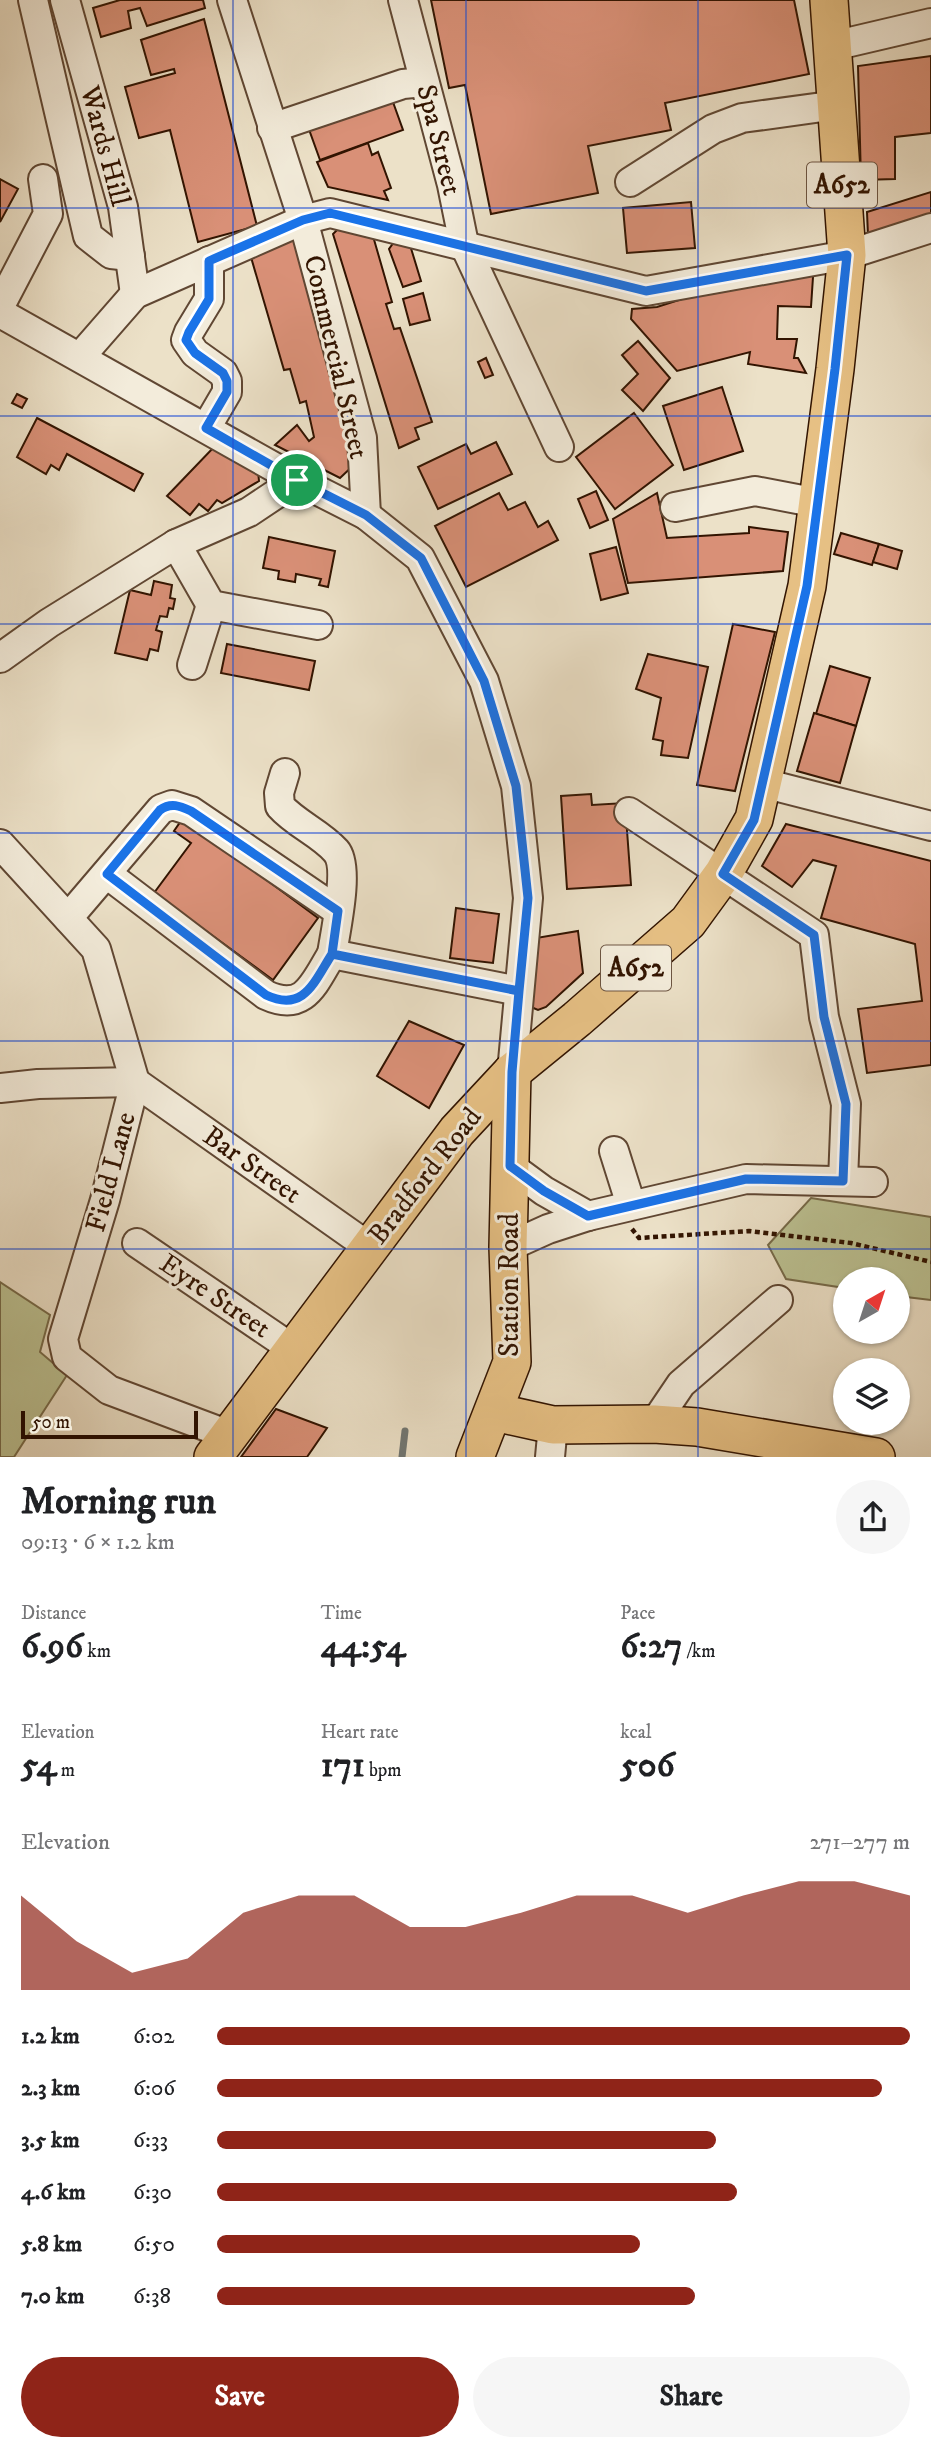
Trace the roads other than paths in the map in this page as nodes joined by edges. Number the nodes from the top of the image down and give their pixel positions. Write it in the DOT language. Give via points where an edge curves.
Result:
graph roads {
  1 [pos="33,0"];
  2 [pos="65,0"];
  3 [pos="232,0"];
  4 [pos="403,0"];
  5 [pos="829,0"];
  6 [pos="931,23"];
  7 [pos="833,46"];
  8 [pos="424,82"];
  9 [pos="837,105"];
  10 [pos="272,128"];
  11 [pos="43,179"];
  12 [pos="630,182"];
  13 [pos="303,220"];
  14 [pos="931,228"];
  15 [pos="464,244"];
  16 [pos="847,255"];
  17 [pos="130,256"];
  18 [pos="209,261"];
  19 [pos="135,294"];
  20 [pos="4,319"];
  21 [pos="80,357"];
  22 [pos="206,428"];
  23 [pos="559,447"];
  24 [pos="297,480"];
  25 [pos="818,503"];
  26 [pos="675,507"];
  27 [pos="366,515"];
  28 [pos="176,544"];
  29 [pos="211,606"];
  30 [pos="318,625"];
  31 [pos="0,658"];
  32 [pos="192,665"];
  33 [pos="285,772"];
  34 [pos="763,783"];
  35 [pos="629,812"];
  36 [pos="931,827"];
  37 [pos="0,844"];
  38 [pos="107,874"];
  39 [pos="723,874"];
  40 [pos="338,911"];
  41 [pos="68,918"];
  42 [pos="332,954"];
  43 [pos="519,991"];
  44 [pos="512,1072"];
  45 [pos="135,1082"];
  46 [pos="0,1088"];
  47 [pos="614,1151"];
  48 [pos="510,1166"];
  49 [pos="843,1181"];
  50 [pos="873,1182"];
  51 [pos="624,1207"];
  52 [pos="588,1216"];
  53 [pos="137,1243"];
  54 [pos="369,1247"];
  55 [pos="508,1247"];
  56 [pos="778,1300"];
  57 [pos="293,1349"];
  58 [pos="494,1412"];
  59 [pos="654,1424"];
  60 [pos="552,1441"];
  61 [pos="221,1446"];
  62 [pos="475,1457"];
  63 [pos="876,1457"];
  1 -- 17 [label="street" via="88,236 111,254"];
  2 -- 17 [label="street, Wards Hill" via="123,207"];
  3 -- 10 [label="street, Commercial Street"];
  4 -- 8 [label="street, Spa Street"];
  5 -- 7 [label="main road, Bradford Road / A652"];
  6 -- 7 [label="street"];
  7 -- 9 [label="main road, Bradford Road / A652"];
  8 -- 10 [label="street" via="403,84"];
  8 -- 15 [label="street, Spa Street"];
  9 -- 12 [label="street" via="742,118 713,128"];
  9 -- 16 [label="main road, Bradford Road / A652"];
  10 -- 13 [label="street, Commercial Street"];
  11 -- 20 [label="street" via="48,214"];
  13 -- 15 [label="street" via="330,213"];
  13 -- 18 [label="street"];
  13 -- 27 [label="street, Commercial Street" via="362,438"];
  14 -- 16 [label="street"];
  15 -- 16 [label="street" via="646,291"];
  15 -- 23 [label="street, Spa Street"];
  16 -- 25 [label="main road, Bradford Road / A652"];
  17 -- 19 [label="street, Wards Hill"];
  18 -- 19 [label="street"];
  18 -- 22 [label="street" via="209,299 186,340 227,381 227,392"];
  19 -- 21 [label="street"];
  20 -- 21 [label="street"];
  21 -- 22 [label="street"];
  22 -- 24 [label="street"];
  24 -- 27 [label="street"];
  24 -- 28 [label="street" via="249,512"];
  25 -- 26 [label="street" via="755,491"];
  25 -- 34 [label="main road, Bradford Road / A652" via="807,586"];
  27 -- 43 [label="street" via="421,558 484,681 516,786 528,898"];
  28 -- 29 [label="street"];
  28 -- 31 [label="street"];
  29 -- 30 [label="street"];
  29 -- 32 [label="street"];
  33 -- 40 [label="street" via="280,806 341,858"];
  34 -- 36 [label="street"];
  34 -- 39 [label="main road, Bradford Road / A652" via="754,820"];
  35 -- 39 [label="street"];
  37 -- 41 [label="street, Field Lane"];
  38 -- 40 [label="street" via="160,810 180,806"];
  38 -- 41 [label="street"];
  38 -- 42 [label="street" via="278,1001 306,994"];
  39 -- 44 [label="main road, Bradford Road / A652" via="688,922"];
  39 -- 49 [label="street" via="814,935 824,1017 846,1104"];
  40 -- 42 [label="street"];
  41 -- 45 [label="street, Field Lane" via="96,949"];
  42 -- 43 [label="street"];
  43 -- 44 [label="street"];
  44 -- 48 [label="main road, Station Road"];
  44 -- 54 [label="main road, Bradford Road / A652" via="457,1131"];
  45 -- 46 [label="street"];
  45 -- 54 [label="street, Bar Street"];
  45 -- 61 [label="street, Field Lane" via="63,1339 67,1357 109,1390"];
  47 -- 51 [label="street"];
  48 -- 52 [label="street"];
  48 -- 55 [label="main road, Station Road"];
  49 -- 50 [label="street"];
  49 -- 51 [label="street" via="746,1179"];
  51 -- 52 [label="street"];
  52 -- 55 [label="street"];
  53 -- 57 [label="street, Eyre Street"];
  54 -- 57 [label="main road, Bradford Road / A652"];
  55 -- 58 [label="main road, Station Road" via="512,1362"];
  56 -- 59 [label="street" via="681,1384"];
  57 -- 61 [label="main road, Bradford Road / A652"];
  58 -- 60 [label="main road"];
  58 -- 62 [label="main road, Station Road"];
  59 -- 60 [label="main road"];
  59 -- 63 [label="main road"];
}
